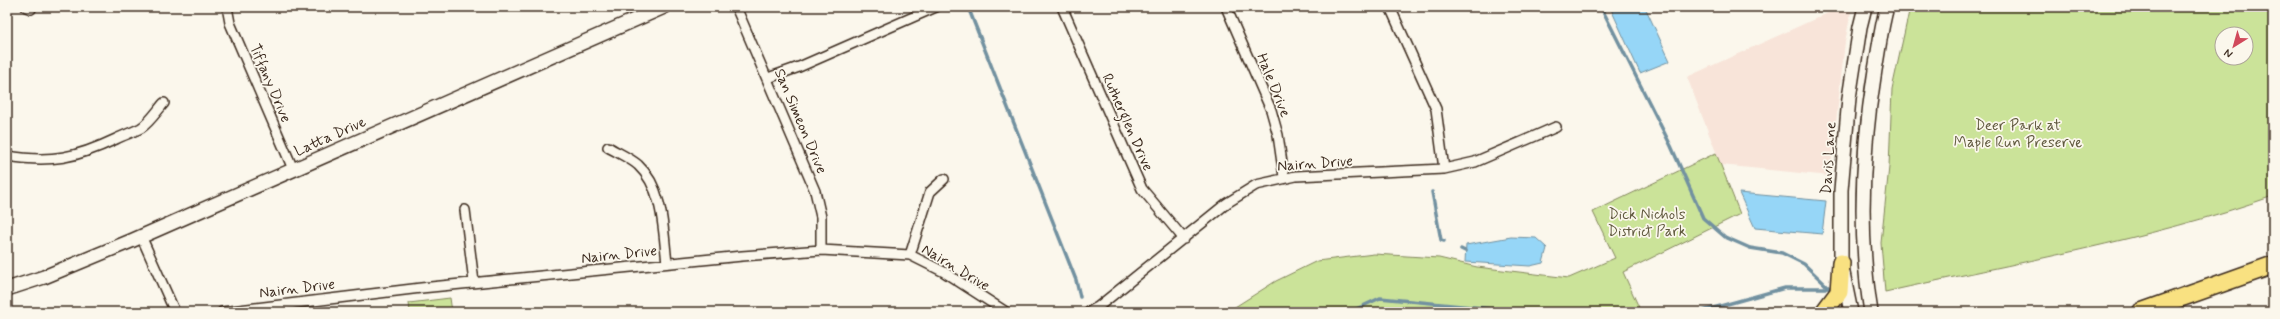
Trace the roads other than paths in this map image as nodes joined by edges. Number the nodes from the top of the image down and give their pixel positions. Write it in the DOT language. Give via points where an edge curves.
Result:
graph roads {
  1 [pos="227,7"];
  2 [pos="664,7"];
  3 [pos="736,7"];
  4 [pos="936,7"];
  5 [pos="1062,7"];
  6 [pos="1226,7"];
  7 [pos="1390,7"];
  8 [pos="1865,7"];
  9 [pos="1888,7"];
  10 [pos="1860,27"];
  11 [pos="1881,32"];
  12 [pos="768,78"];
  13 [pos="164,103"];
  14 [pos="1556,127"];
  15 [pos="608,147"];
  16 [pos="7,156"];
  17 [pos="293,169"];
  18 [pos="1444,169"];
  19 [pos="1284,177"];
  20 [pos="944,179"];
  21 [pos="466,210"];
  22 [pos="141,236"];
  23 [pos="1184,240"];
  24 [pos="821,250"];
  25 [pos="910,255"];
  26 [pos="667,263"];
  27 [pos="1841,263"];
  28 [pos="2273,266"];
  29 [pos="474,282"];
  30 [pos="7,289"];
  31 [pos="175,312"];
  32 [pos="222,312"];
  33 [pos="1006,312"];
  34 [pos="1089,312"];
  35 [pos="1824,312"];
  36 [pos="1851,312"];
  37 [pos="1871,312"];
  38 [pos="2141,312"];
  1 -- 17 [label="street, Tiffany Drive" via="230,23"];
  2 -- 17 [label="street, Latta Drive"];
  3 -- 12 [label="street, San Simeon Drive"];
  4 -- 12 [label="street" via="803,66"];
  5 -- 23 [label="street, Rutherglen Drive" via="1142,189"];
  6 -- 19 [label="street, Hale Drive" via="1271,110 1278,135"];
  7 -- 18 [label="street" via="1436,109"];
  8 -- 10 [label="street, Davis Lane"];
  9 -- 11 [label="street"];
  10 -- 11 [label="street"];
  10 -- 27 [label="street, Davis Lane" via="1849,98 1841,190"];
  11 -- 37 [label="street" via="1869,106 1862,198 1864,270"];
  12 -- 24 [label="street, San Simeon Drive" via="815,191 821,217"];
  13 -- 16 [label="street" via="142,127 93,150 68,157 33,160"];
  14 -- 18 [label="street, Nairn Drive" via="1475,162"];
  15 -- 26 [label="street" via="638,165 657,195"];
  17 -- 22 [label="street, Latta Drive"];
  18 -- 19 [label="street, Nairn Drive"];
  19 -- 23 [label="street, Nairn Drive" via="1256,185 1243,192"];
  20 -- 25 [label="street" via="930,192"];
  21 -- 29 [label="street"];
  22 -- 30 [label="street, Latta Drive" via="44,277"];
  22 -- 31 [label="street"];
  23 -- 34 [label="street, Nairn Drive"];
  24 -- 25 [label="street, Nairn Drive"];
  24 -- 26 [label="street, Nairn Drive"];
  25 -- 33 [label="street, Nairn Drive" via="944,272"];
  26 -- 29 [label="street, Nairn Drive"];
  27 -- 35 [label="highway" via="1839,292"];
  27 -- 36 [label="street, Davis Lane"];
  28 -- 38 [label="highway"];
  29 -- 32 [label="street, Nairn Drive"];
}
